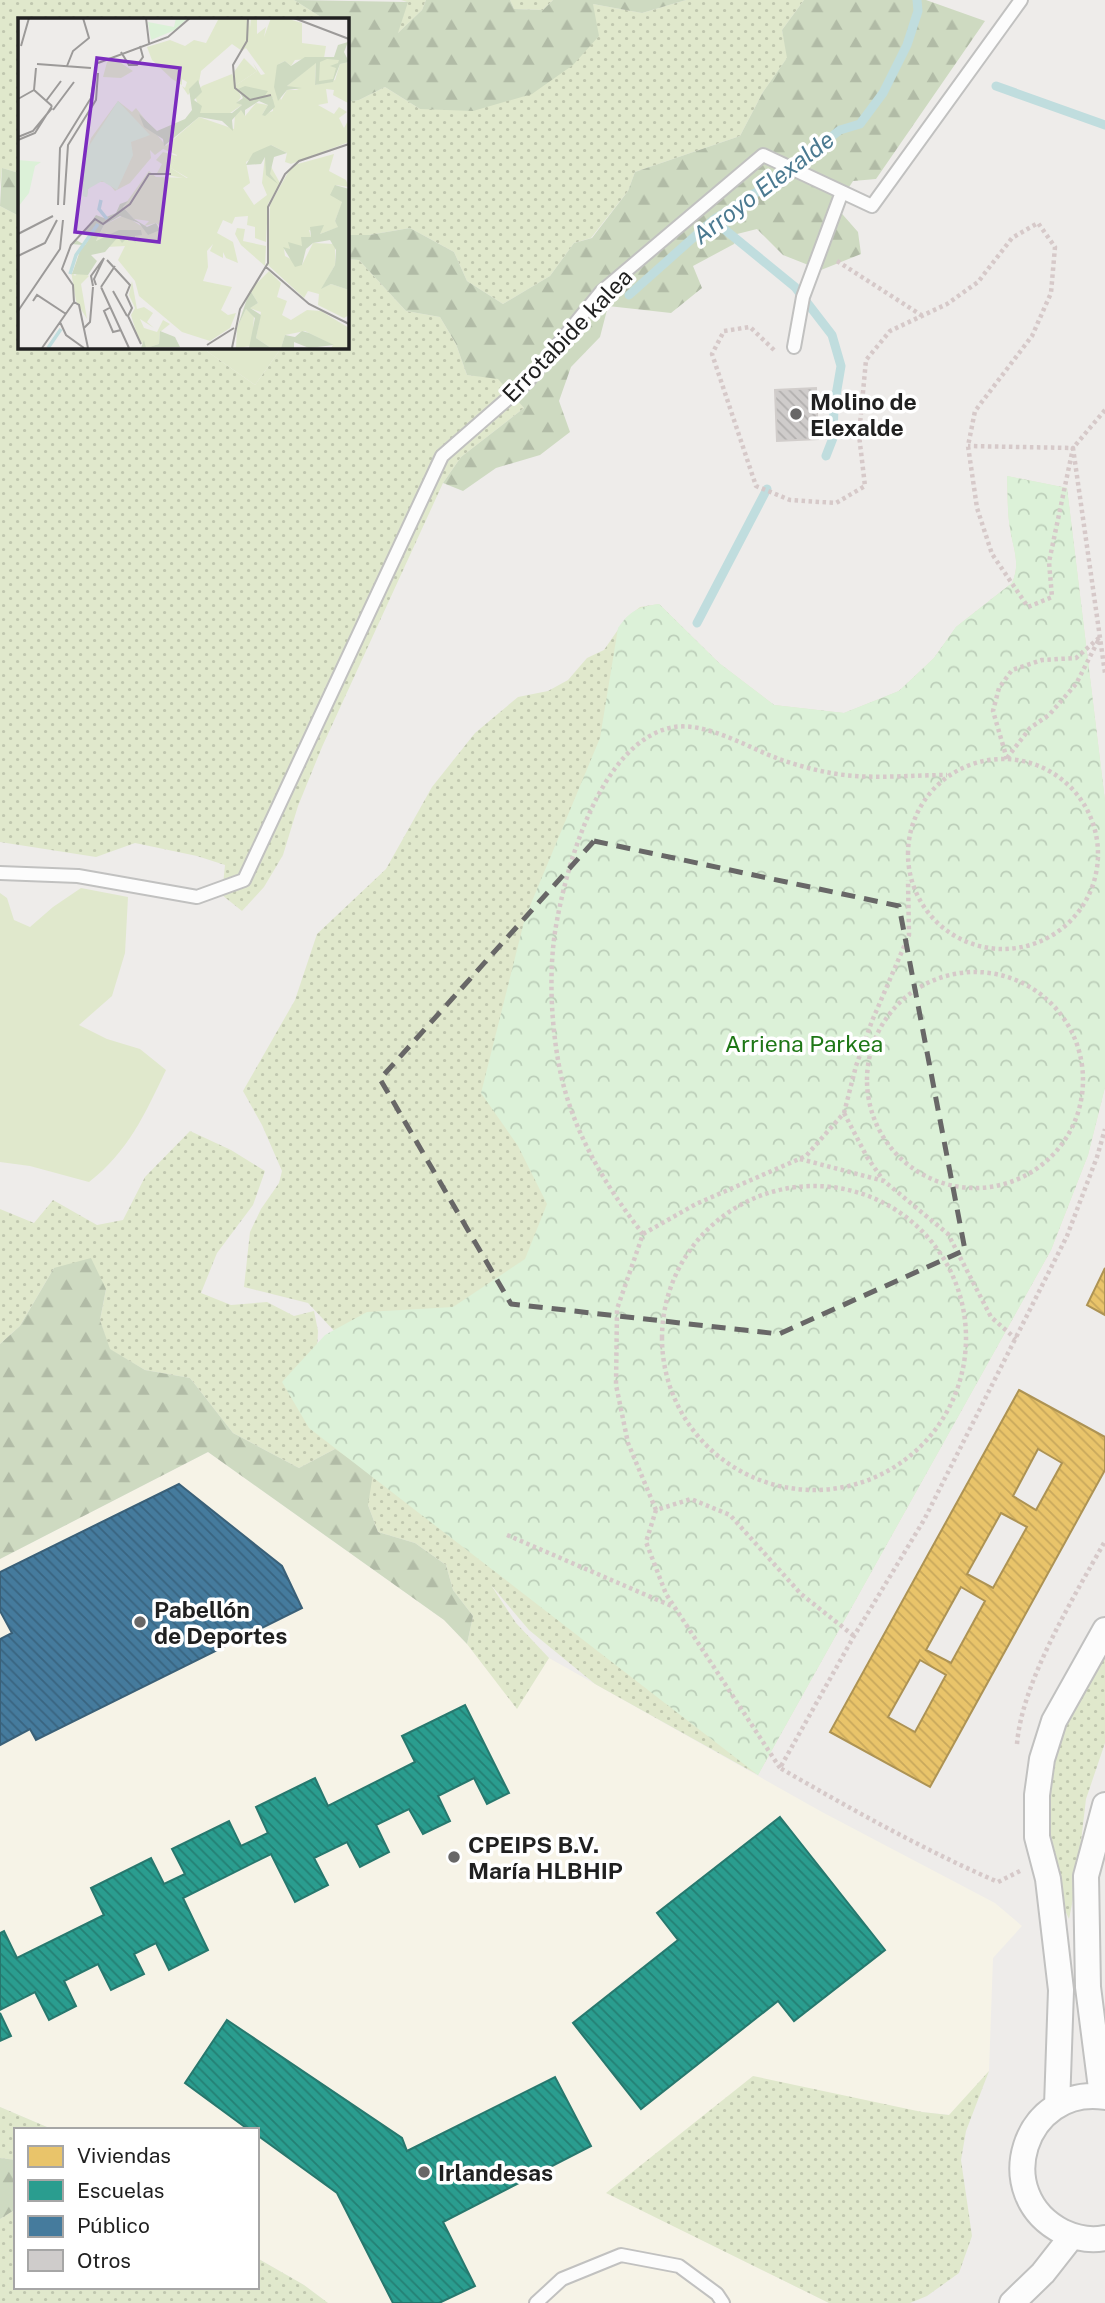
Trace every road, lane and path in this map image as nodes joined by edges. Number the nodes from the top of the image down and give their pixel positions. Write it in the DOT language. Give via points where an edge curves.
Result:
graph roads {
  1 [pos="1021,0"];
  2 [pos="842,192"];
  3 [pos="820,250"];
  4 [pos="921,315"];
  5 [pos="794,346"];
  6 [pos="1105,410"];
  7 [pos="968,446"];
  8 [pos="1073,448"];
  9 [pos="1100,637"];
  10 [pos="1105,673"];
  11 [pos="1007,759"];
  12 [pos="947,775"];
  13 [pos="907,848"];
  14 [pos="0,873"];
  15 [pos="844,1112"];
  16 [pos="1105,1129"];
  17 [pos="1068,1137"];
  18 [pos="798,1159"];
  19 [pos="884,1181"];
  20 [pos="900,1212"];
  21 [pos="643,1234"];
  22 [pos="1016,1339"];
  23 [pos="656,1510"];
  24 [pos="507,1535"];
  25 [pos="674,1607"];
  26 [pos="1105,1630"];
  27 [pos="854,1636"];
  28 [pos="780,1768"];
  29 [pos="1105,1805"];
  30 [pos="1018,1858"];
  31 [pos="1103,2097"];
  32 [pos="1056,2106"];
  33 [pos="1072,2236"];
  34 [pos="1105,2238"];
  35 [pos="536,2303"];
  36 [pos="723,2303"];
  37 [pos="1012,2303"];
  1 -- 2 [label="lane, Errotabide kalea" via="872,206"];
  2 -- 3 [label="lane"];
  2 -- 14 [label="lane, Errotabide kalea" via="763,155 601,292 528,381 442,456 244,880 197,897 78,876"];
  3 -- 4 [label="path"];
  3 -- 5 [label="lane" via="803,297"];
  4 -- 5 [label="path" via="890,331 866,360 859,435 865,486 836,503 790,500 756,486 712,354 724,331 750,327 782,363 791,359"];
  4 -- 7 [label="path" via="947,304 978,282 1012,237 1038,223 1055,247 1051,293 1031,336 975,411"];
  6 -- 8 [label="path"];
  7 -- 8 [label="path"];
  7 -- 8 [label="path" via="977,508 992,554 1027,607 1052,597 1049,562"];
  8 -- 9 [label="path"];
  9 -- 10 [label="path"];
  9 -- 11 [label="path" via="1076,684 1049,715 1030,728"];
  9 -- 11 [label="path" via="1076,658 1042,660 1012,670 999,688 993,710"];
  11 -- 12 [label="path" via="982,761"];
  11 -- 13 [label="path" via="1038,766 1066,782 1087,807 1097,838 1098,870 1087,901 1067,926 1039,943 1007,950 975,946 946,932 924,909 910,880"];
  12 -- 13 [label="path" via="923,802"];
  12 -- 21 [label="path" via="832,774 782,760 713,730 674,727 639,742 613,769 591,807 570,867 555,933 552,998 558,1060 573,1118 594,1164"];
  13 -- 15 [label="path" via="909,935 872,1021"];
  15 -- 18 [label="path" via="806,1156"];
  15 -- 19 [label="path"];
  16 -- 22 [label="path" via="1067,1236"];
  17 -- 17 [label="path" via="1080,1108 1083,1077 1077,1042 1058,1012 1031,988 1002,975 969,972 937,979 908,995 885,1019 871,1048 866,1085 877,1128 892,1152 916,1170 942,1183 991,1187 1021,1178 1047,1161"];
  18 -- 19 [label="path"];
  18 -- 21 [label="path" via="696,1204"];
  19 -- 22 [label="path" via="948,1234 991,1317"];
  20 -- 20 [label="path" via="864,1194 824,1187 784,1188 746,1201 686,1254 668,1290 663,1370 676,1407 700,1439 733,1468 772,1485 814,1491 858,1485 896,1466 930,1439 952,1402 967,1362 965,1318 955,1276 931,1240"];
  21 -- 23 [label="path" via="617,1309 616,1385 628,1443"];
  22 -- 27 [label="path" via="924,1520"];
  23 -- 25 [label="path" via="646,1542"];
  23 -- 27 [label="path" via="691,1499 730,1514 800,1594"];
  24 -- 25 [label="path"];
  25 -- 28 [label="path"];
  26 -- 32 [label="street" via="1054,1721 1037,1795 1037,1837 1048,1879 1061,1990"];
  27 -- 28 [label="path"];
  28 -- 30 [label="path" via="953,1863 998,1882 1021,1870"];
  29 -- 31 [label="street" via="1086,1876 1088,1987"];
  31 -- 32 [label="street" via="1079,2098"];
  32 -- 33 [label="street" via="1026,2141 1021,2165 1024,2188 1034,2209 1051,2226"];
  33 -- 34 [label="street"];
  33 -- 37 [label="street"];
  35 -- 36 [label="lane" via="562,2279 621,2255 679,2266"];
}
